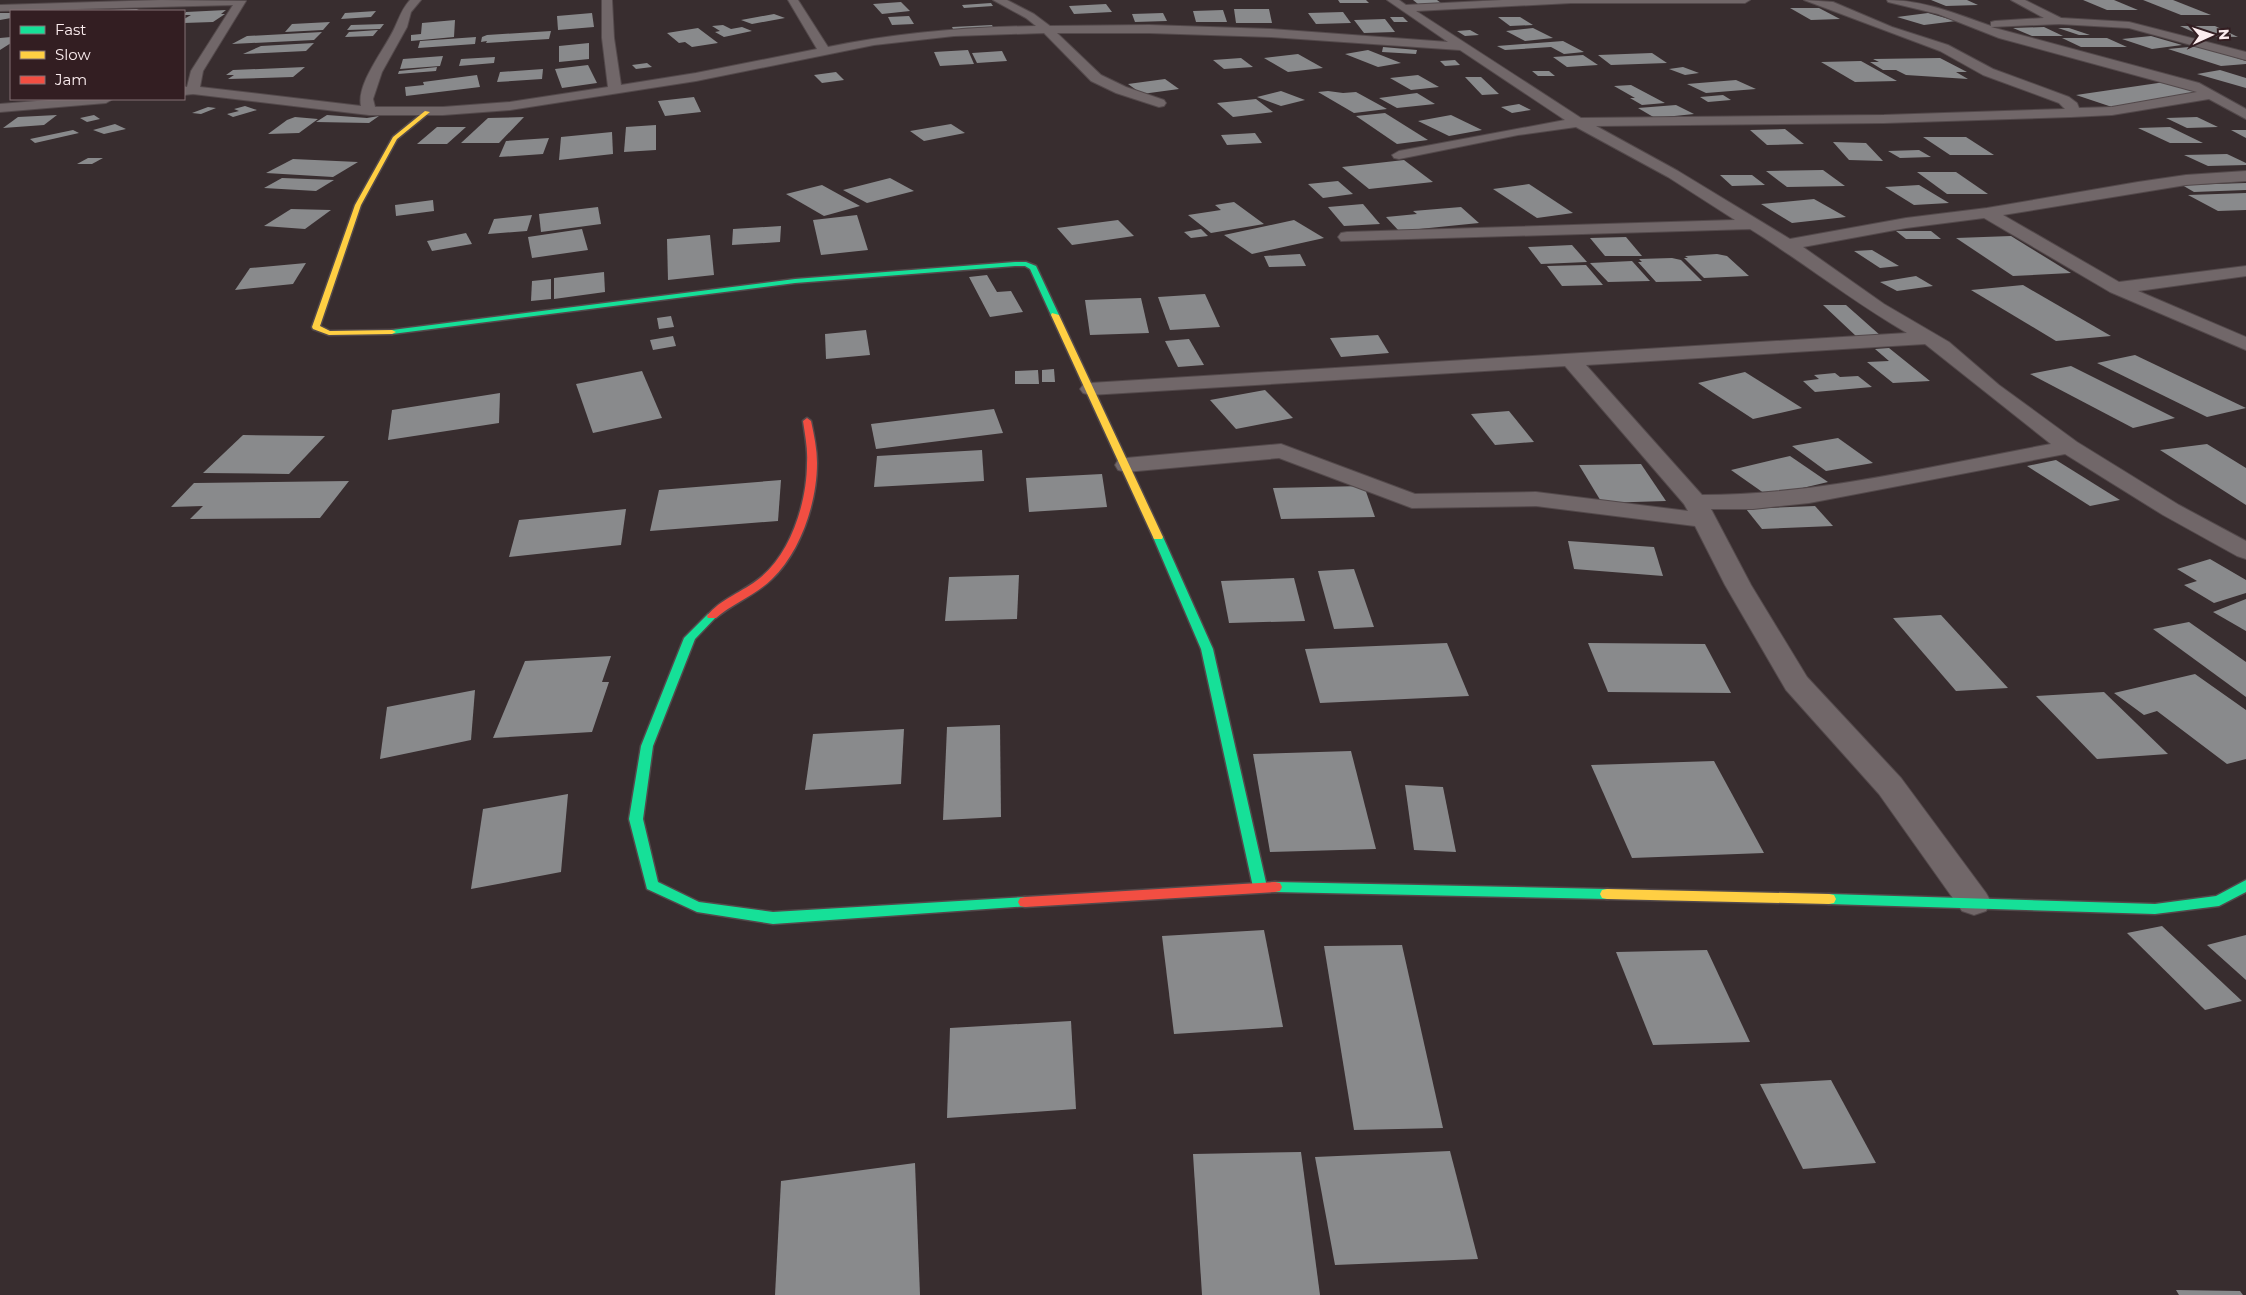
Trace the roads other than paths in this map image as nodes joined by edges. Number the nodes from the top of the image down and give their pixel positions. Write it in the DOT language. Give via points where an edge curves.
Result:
graph roads {
  1 [pos="241,0"];
  2 [pos="416,0"];
  3 [pos="607,0"];
  4 [pos="998,0"];
  5 [pos="1745,0"];
  6 [pos="1814,0"];
  7 [pos="1892,0"];
  8 [pos="2016,0"];
  9 [pos="793,1"];
  10 [pos="809,1"];
  11 [pos="54,3"];
  12 [pos="1398,4"];
  13 [pos="0,8"];
  14 [pos="2059,21"];
  15 [pos="1971,24"];
  16 [pos="1047,30"];
  17 [pos="1448,38"];
  18 [pos="1430,43"];
  19 [pos="1465,47"];
  20 [pos="824,49"];
  21 [pos="2246,56"];
  22 [pos="615,89"];
  23 [pos="188,91"];
  24 [pos="2212,94"];
  25 [pos="94,100"];
  26 [pos="1159,103"];
  27 [pos="0,108"];
  28 [pos="369,111"];
  29 [pos="427,112"];
  30 [pos="2071,113"];
  31 [pos="2246,115"];
  32 [pos="1578,122"];
  33 [pos="1399,155"];
  34 [pos="2246,176"];
  35 [pos="1987,213"];
  36 [pos="1752,224"];
  37 [pos="1347,237"];
  38 [pos="1785,245"];
  39 [pos="2246,271"];
  40 [pos="2116,288"];
  41 [pos="1928,338"];
  42 [pos="2246,344"];
  43 [pos="1572,360"];
  44 [pos="1090,389"];
  45 [pos="807,421"];
  46 [pos="2069,447"];
  47 [pos="1126,465"];
  48 [pos="1699,511"];
  49 [pos="2246,551"];
  50 [pos="2246,885"];
  51 [pos="1260,888"];
  52 [pos="1974,902"];
  1 -- 11 [label="street"];
  1 -- 23 [label="street"];
  2 -- 28 [label="street" via="406,11 401,27 376,72 366,99"];
  3 -- 22 [label="street"];
  4 -- 16 [label="street" via="1030,16"];
  5 -- 12 [label="street"];
  6 -- 30 [label="street" via="1944,48 2010,81 2064,100 2072,106"];
  7 -- 15 [label="street" via="1942,12"];
  8 -- 14 [label="street"];
  9 -- 10 [label="street"];
  9 -- 20 [label="street"];
  11 -- 13 [label="street"];
  12 -- 17 [label="street"];
  14 -- 15 [label="street"];
  14 -- 21 [label="street" via="2115,23 2145,28"];
  15 -- 24 [label="street" via="2110,66 2194,86"];
  16 -- 18 [label="street" via="1228,31"];
  16 -- 20 [label="street" via="954,32"];
  16 -- 26 [label="street" via="1096,78"];
  17 -- 18 [label="street"];
  17 -- 19 [label="street"];
  18 -- 19 [label="street"];
  19 -- 32 [label="street"];
  20 -- 22 [label="street" via="696,77"];
  22 -- 29 [label="street" via="510,106"];
  23 -- 28 [label="street"];
  24 -- 30 [label="street" via="2112,111"];
  24 -- 31 [label="street"];
  25 -- 27 [label="street"];
  28 -- 29 [label="street"];
  29 -- 44 [label="street" via="395,138 358,205 316,327 329,333 348,334 413,331 795,281 1026,264 1033,268"];
  30 -- 32 [label="street" via="1884,119"];
  32 -- 33 [label="street"];
  32 -- 36 [label="street" via="1673,174"];
  34 -- 35 [label="street" via="2186,180"];
  35 -- 38 [label="street" via="1906,223"];
  35 -- 40 [label="street"];
  36 -- 37 [label="street"];
  36 -- 38 [label="street"];
  38 -- 41 [label="street" via="1877,308"];
  39 -- 40 [label="street"];
  40 -- 42 [label="street"];
  41 -- 43 [label="street"];
  41 -- 46 [label="street"];
  43 -- 44 [label="street"];
  43 -- 48 [label="street"];
  44 -- 47 [label="street"];
  45 -- 51 [label="street" via="812,466 803,512 786,555 768,577 724,604 690,638 647,746 636,819 652,885 697,907 773,918"];
  46 -- 48 [label="street" via="1809,496"];
  46 -- 49 [label="street" via="2171,510"];
  47 -- 48 [label="street" via="1281,451 1412,500 1536,499 1690,519"];
  47 -- 51 [label="street" via="1207,649"];
  48 -- 52 [label="street" via="1796,683 1890,786"];
  50 -- 52 [label="street" via="2219,901 2155,909"];
  51 -- 52 [label="street"];
}
